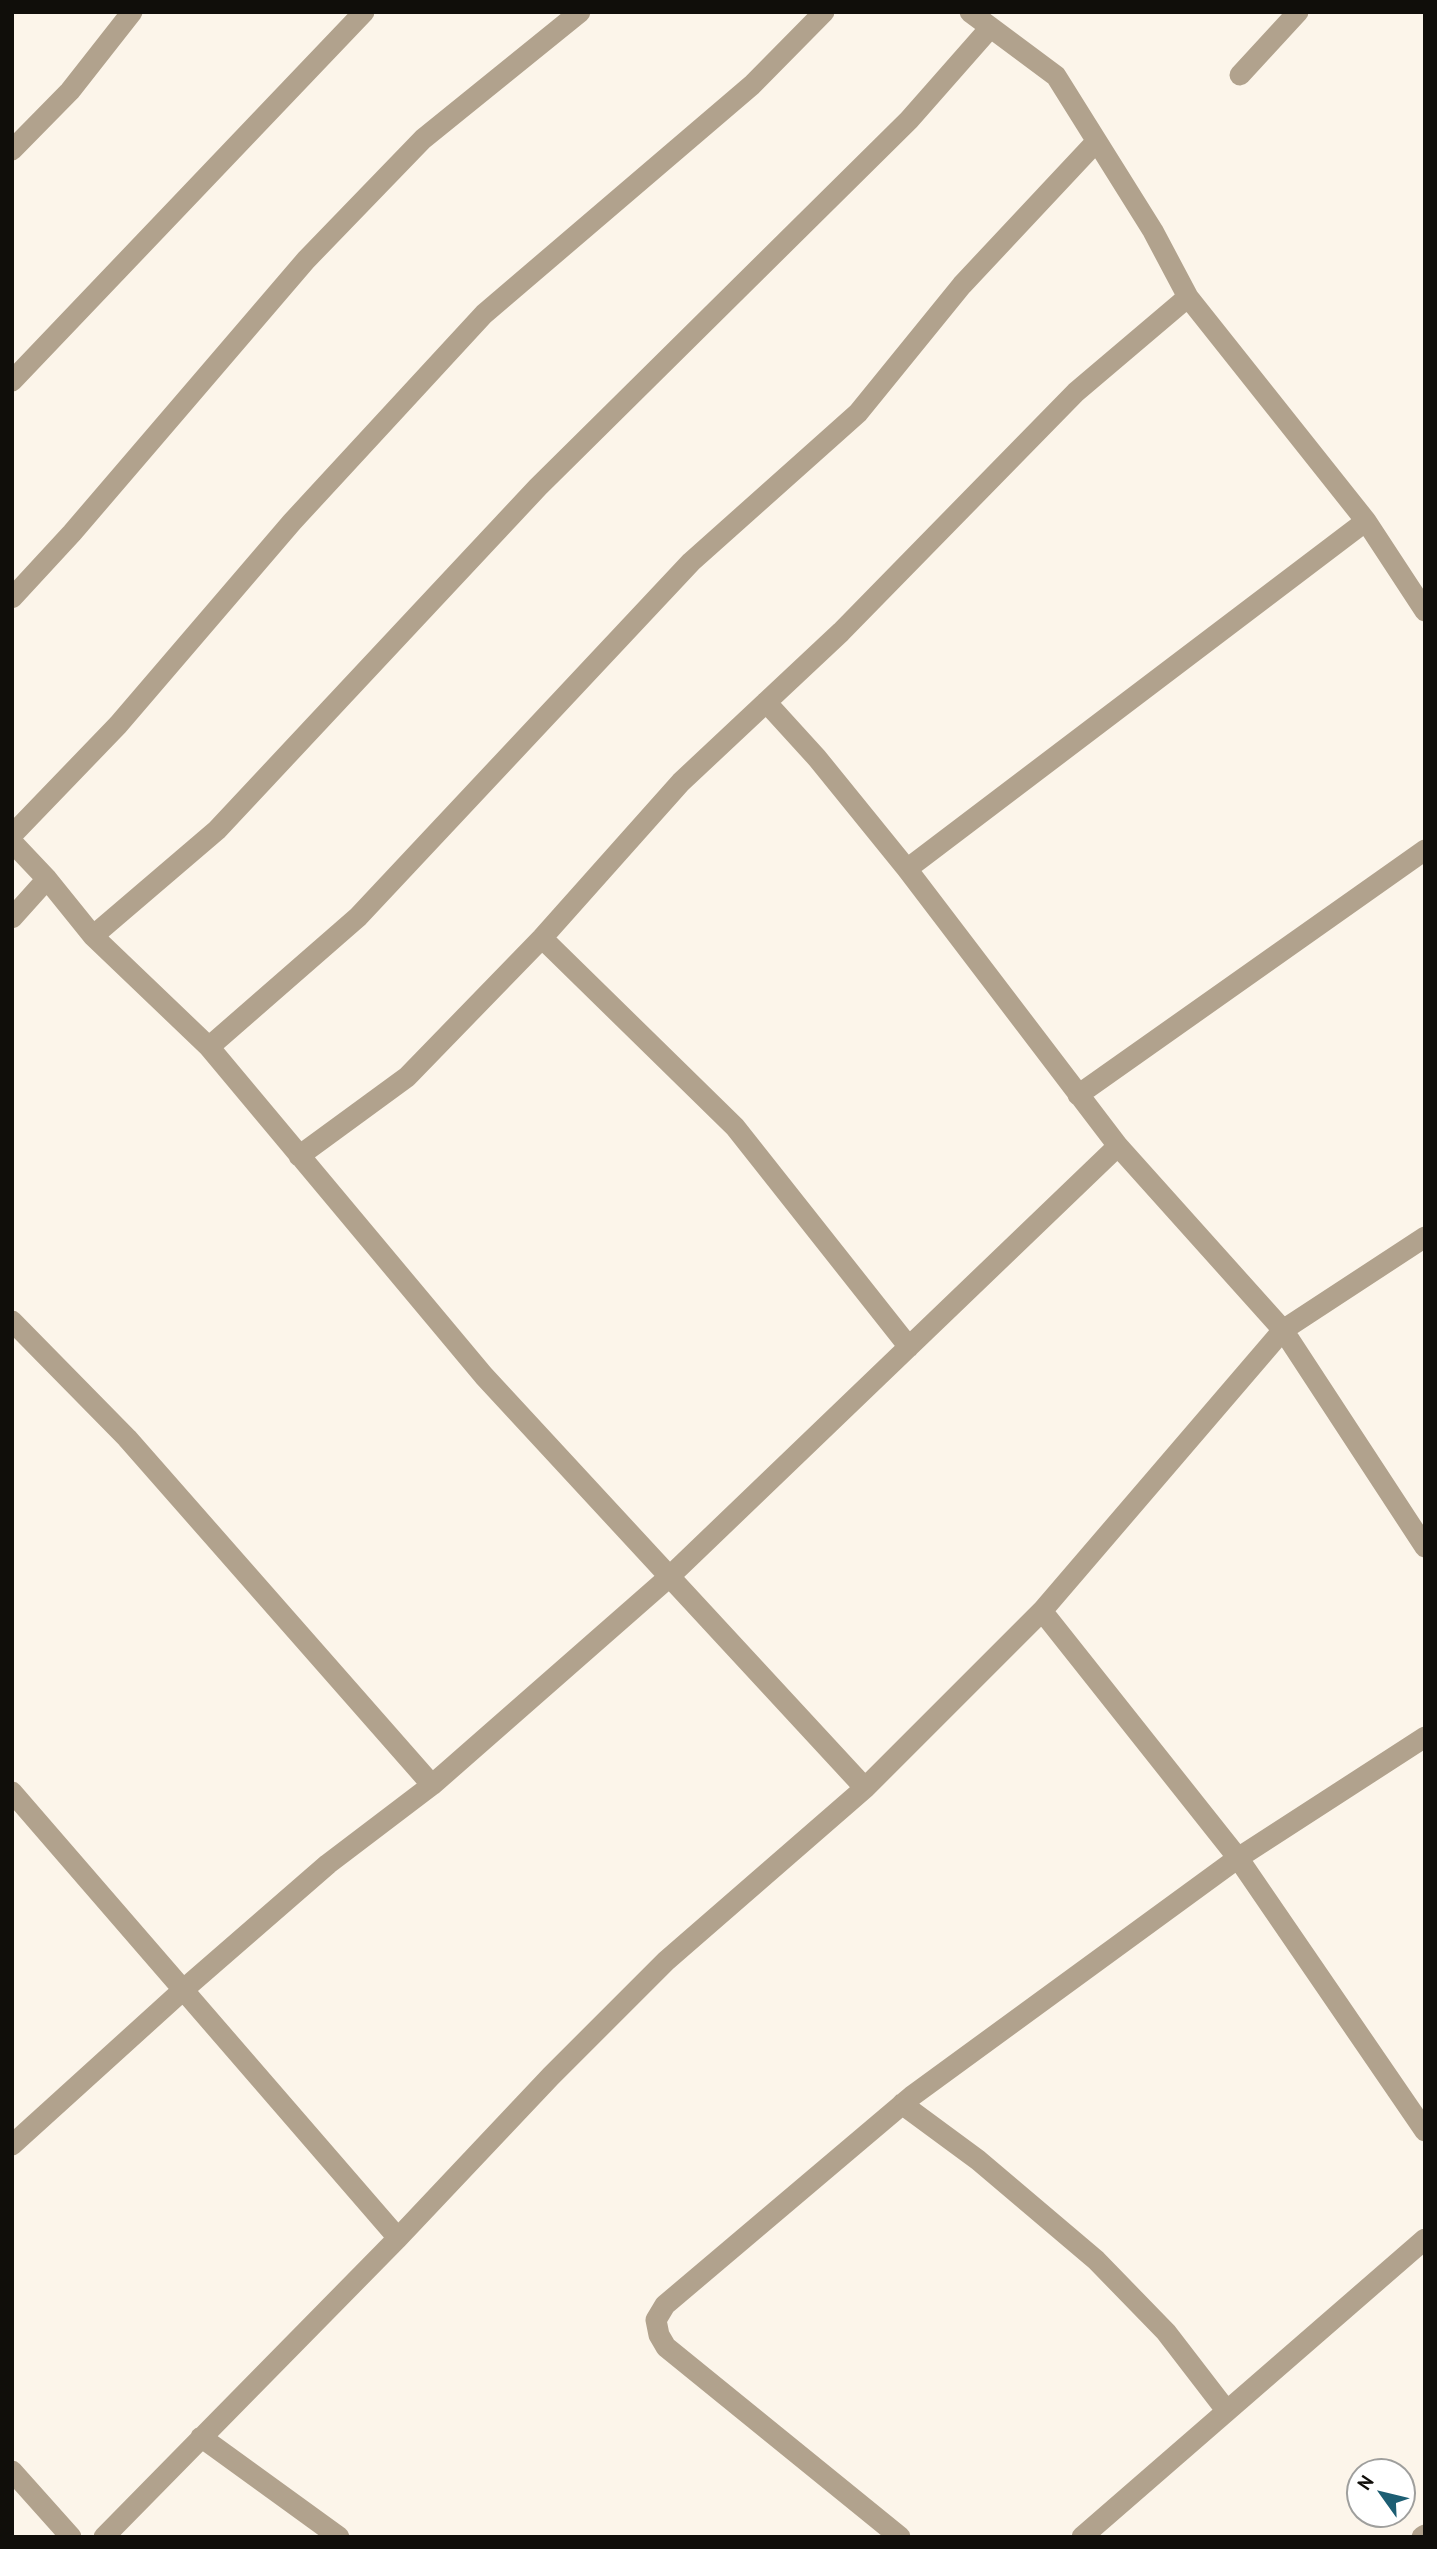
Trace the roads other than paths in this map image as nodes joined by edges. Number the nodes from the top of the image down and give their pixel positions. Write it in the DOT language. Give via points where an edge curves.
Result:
graph roads {
  1 [pos="132,12"];
  2 [pos="364,12"];
  3 [pos="580,12"];
  4 [pos="824,12"];
  5 [pos="970,12"];
  6 [pos="1297,12"];
  7 [pos="990,28"];
  8 [pos="1240,75"];
  9 [pos="1096,142"];
  10 [pos="12,150"];
  11 [pos="1188,297"];
  12 [pos="12,381"];
  13 [pos="1366,521"];
  14 [pos="12,598"];
  15 [pos="1425,611"];
  16 [pos="766,702"];
  17 [pos="12,835"];
  18 [pos="12,842"];
  19 [pos="1425,850"];
  20 [pos="907,869"];
  21 [pos="47,879"];
  22 [pos="12,918"];
  23 [pos="93,936"];
  24 [pos="542,938"];
  25 [pos="209,1047"];
  26 [pos="1078,1095"];
  27 [pos="1118,1146"];
  28 [pos="299,1156"];
  29 [pos="1425,1237"];
  30 [pos="12,1321"];
  31 [pos="1283,1330"];
  32 [pos="909,1347"];
  33 [pos="1425,1547"];
  34 [pos="668,1578"];
  35 [pos="1042,1611"];
  36 [pos="1425,1737"];
  37 [pos="432,1785"];
  38 [pos="864,1788"];
  39 [pos="12,1792"];
  40 [pos="1238,1858"];
  41 [pos="183,1990"];
  42 [pos="902,2104"];
  43 [pos="1425,2131"];
  44 [pos="12,2145"];
  45 [pos="398,2238"];
  46 [pos="1425,2239"];
  47 [pos="1226,2410"];
  48 [pos="201,2437"];
  49 [pos="12,2471"];
  50 [pos="71,2537"];
  51 [pos="104,2537"];
  52 [pos="339,2537"];
  53 [pos="900,2537"];
  54 [pos="1082,2537"];
  1 -- 10 [label="street" via="70,91"];
  2 -- 12 [label="street"];
  3 -- 14 [label="street" via="414,149 306,260"];
  4 -- 17 [label="street" via="752,85 484,314 292,522 118,725"];
  5 -- 7 [label="street"];
  6 -- 8 [label="street"];
  7 -- 9 [label="street" via="1056,76"];
  7 -- 23 [label="street" via="908,120 538,487 217,830"];
  9 -- 11 [label="street" via="1153,231"];
  9 -- 25 [label="street" via="962,285 858,413 691,562 358,917"];
  11 -- 13 [label="street"];
  11 -- 16 [label="street" via="1076,392 841,632"];
  13 -- 15 [label="street"];
  13 -- 20 [label="street"];
  16 -- 20 [label="street"];
  16 -- 24 [label="street" via="681,782"];
  18 -- 21 [label="street"];
  19 -- 26 [label="street"];
  20 -- 26 [label="street"];
  21 -- 22 [label="street"];
  21 -- 23 [label="street"];
  23 -- 25 [label="street"];
  24 -- 28 [label="street" via="407,1077"];
  24 -- 32 [label="street" via="735,1127"];
  25 -- 28 [label="street"];
  26 -- 27 [label="street"];
  27 -- 31 [label="street"];
  27 -- 32 [label="street"];
  28 -- 34 [label="street" via="484,1376"];
  29 -- 31 [label="street"];
  30 -- 37 [label="street" via="127,1438"];
  31 -- 33 [label="street"];
  31 -- 35 [label="street"];
  32 -- 34 [label="street"];
  34 -- 37 [label="street"];
  34 -- 38 [label="street"];
  35 -- 38 [label="street"];
  35 -- 40 [label="street"];
  36 -- 40 [label="street"];
  37 -- 41 [label="street" via="328,1864"];
  38 -- 45 [label="street" via="666,1961"];
  39 -- 41 [label="street"];
  40 -- 42 [label="street"];
  40 -- 43 [label="street"];
  41 -- 44 [label="street"];
  41 -- 45 [label="street"];
  42 -- 47 [label="street" via="978,2160 1096,2260 1166,2332"];
  42 -- 53 [label="street" via="665,2305 656,2320 666,2347"];
  45 -- 48 [label="street"];
  46 -- 47 [label="street"];
  47 -- 54 [label="street"];
  48 -- 51 [label="street"];
  48 -- 52 [label="street"];
  49 -- 50 [label="street"];
}
